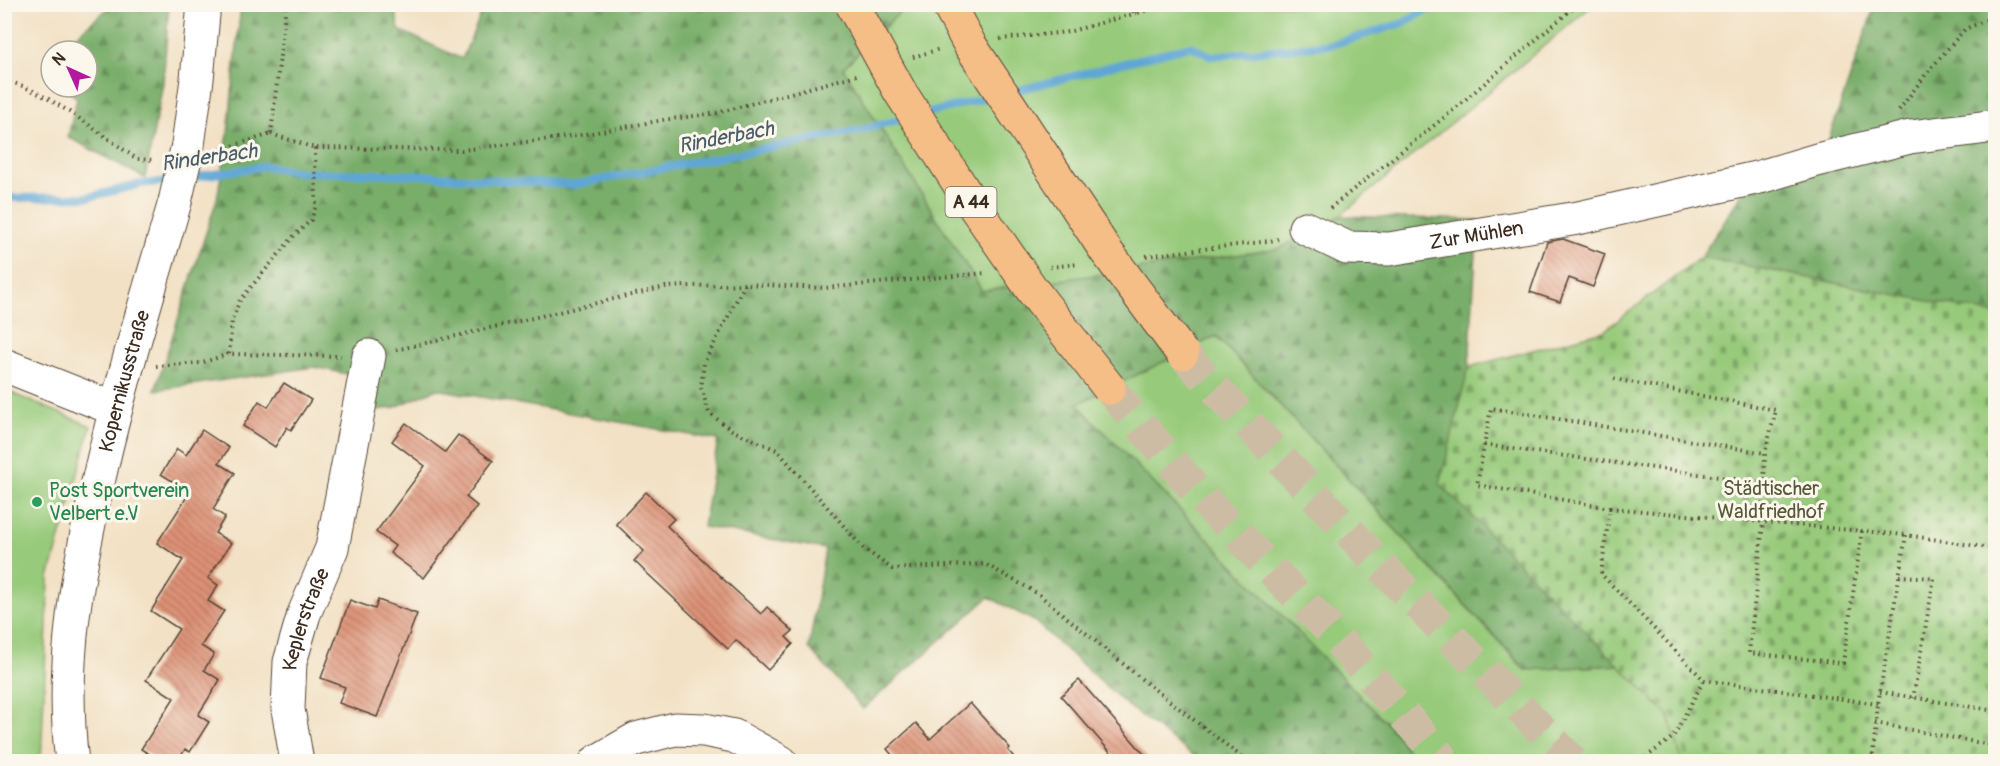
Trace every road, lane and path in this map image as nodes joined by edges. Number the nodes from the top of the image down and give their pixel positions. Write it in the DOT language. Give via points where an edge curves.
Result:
graph roads {
  1 [pos="204,4"];
  2 [pos="286,4"];
  3 [pos="852,4"];
  4 [pos="948,4"];
  5 [pos="964,4"];
  6 [pos="1116,4"];
  7 [pos="1170,4"];
  8 [pos="1578,4"];
  9 [pos="1137,13"];
  10 [pos="1995,16"];
  11 [pos="968,44"];
  12 [pos="911,58"];
  13 [pos="867,72"];
  14 [pos="4,81"];
  15 [pos="1995,126"];
  16 [pos="270,134"];
  17 [pos="1871,146"];
  18 [pos="315,148"];
  19 [pos="188,152"];
  20 [pos="1305,228"];
  21 [pos="1182,353"];
  22 [pos="229,354"];
  23 [pos="369,356"];
  24 [pos="128,359"];
  25 [pos="4,365"];
  26 [pos="1614,379"];
  27 [pos="1109,388"];
  28 [pos="115,409"];
  29 [pos="1484,445"];
  30 [pos="1765,453"];
  31 [pos="1764,483"];
  32 [pos="1610,508"];
  33 [pos="1763,523"];
  34 [pos="1862,531"];
  35 [pos="1906,535"];
  36 [pos="1995,549"];
  37 [pos="1899,576"];
  38 [pos="1704,680"];
  39 [pos="1880,692"];
  40 [pos="1913,698"];
  41 [pos="1878,704"];
  42 [pos="1995,711"];
  43 [pos="1875,723"];
  44 [pos="1995,746"];
  45 [pos="1872,761"];
  46 [pos="72,762"];
  47 [pos="297,762"];
  48 [pos="596,762"];
  49 [pos="781,762"];
  50 [pos="1248,762"];
  51 [pos="1641,762"];
  52 [pos="1882,762"];
  1 -- 19 [label="street, Kopernikusstraße"];
  2 -- 16 [label="path"];
  3 -- 27 [label="highway, A 44, bridge" via="899,90 965,193 1033,291"];
  4 -- 11 [label="highway, bridge"];
  5 -- 11 [label="highway"];
  6 -- 9 [label="path"];
  7 -- 9 [label="path"];
  8 -- 20 [label="path"];
  9 -- 11 [label="path" via="1068,32"];
  10 -- 17 [label="path" via="1965,29"];
  11 -- 12 [label="path"];
  11 -- 21 [label="highway, bridge" via="1106,251"];
  13 -- 18 [label="path" via="717,113 575,136 462,150"];
  14 -- 19 [label="path" via="38,93 137,159"];
  15 -- 17 [label="street, Zur Mühlen"];
  16 -- 18 [label="path"];
  16 -- 19 [label="path" via="226,149"];
  17 -- 20 [label="street, Zur Mühlen" via="1760,177 1578,218 1389,249 1347,248"];
  18 -- 22 [label="path" via="316,206 312,220 240,300 232,320"];
  19 -- 24 [label="street, Kopernikusstraße, bridge"];
  22 -- 23 [label="path"];
  22 -- 24 [label="path" via="201,363 160,367"];
  23 -- 47 [label="street, Keplerstraße" via="332,548 304,614 290,662 288,709"];
  23 -- 50 [label="path" via="665,287 745,284 704,363 701,387 709,413 733,431 777,450 863,548 892,569 985,564 1037,593"];
  24 -- 28 [label="street, Kopernikusstraße"];
  25 -- 28 [label="street"];
  26 -- 30 [label="path" via="1776,410"];
  28 -- 46 [label="street, Kopernikusstraße" via="73,602 68,695"];
  29 -- 30 [label="path" via="1491,408"];
  29 -- 31 [label="path"];
  29 -- 32 [label="path" via="1477,485"];
  30 -- 31 [label="path"];
  31 -- 33 [label="path"];
  32 -- 33 [label="path"];
  32 -- 38 [label="path" via="1601,574"];
  33 -- 34 [label="path"];
  33 -- 34 [label="path" via="1749,653 1843,663"];
  34 -- 35 [label="path"];
  35 -- 36 [label="path"];
  35 -- 37 [label="path"];
  37 -- 39 [label="path"];
  37 -- 40 [label="path" via="1934,578"];
  38 -- 41 [label="path"];
  38 -- 51 [label="path" via="1672,737"];
  39 -- 40 [label="path"];
  39 -- 41 [label="path"];
  40 -- 42 [label="path"];
  41 -- 43 [label="path"];
  43 -- 44 [label="path"];
  43 -- 45 [label="path"];
  45 -- 52 [label="path"];
  48 -- 49 [label="street" via="636,739 675,729 734,736"];
}
